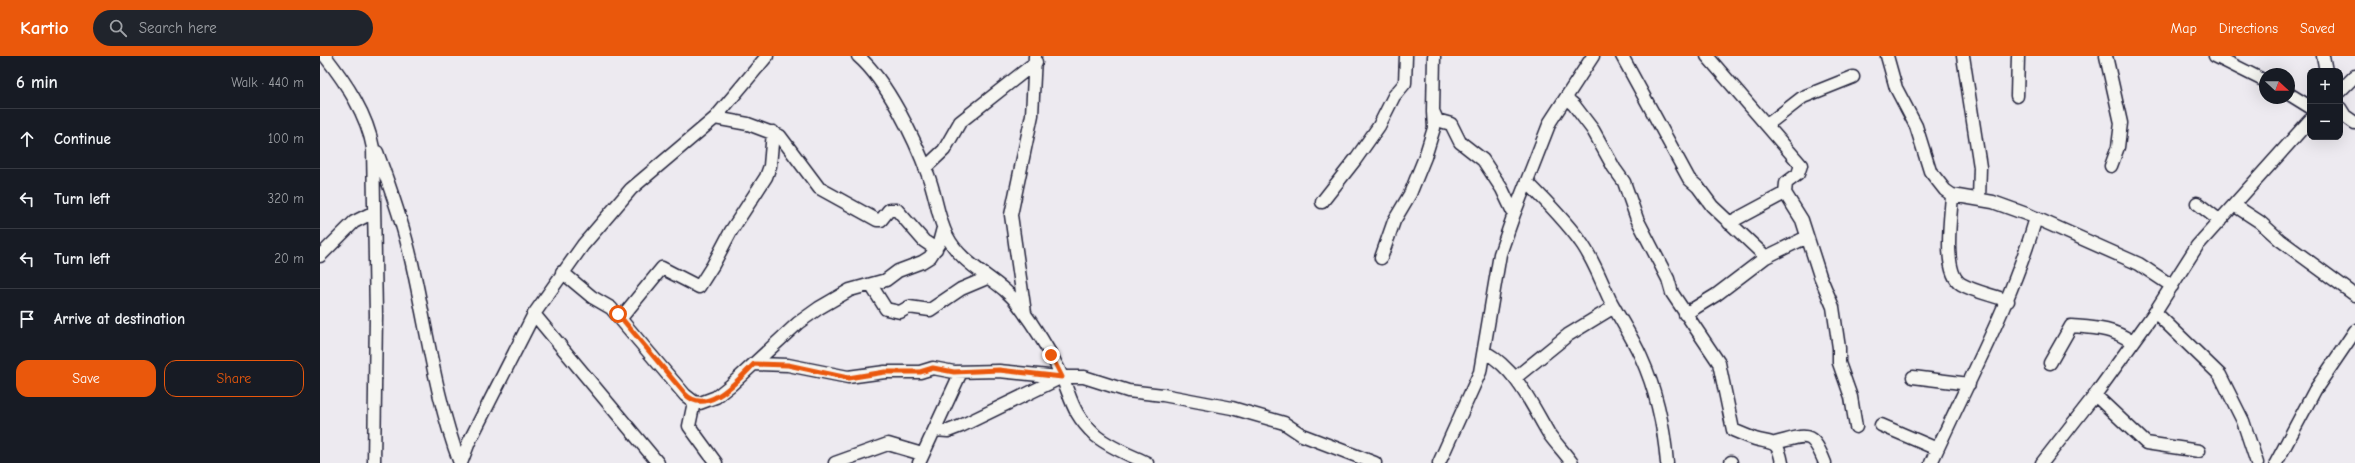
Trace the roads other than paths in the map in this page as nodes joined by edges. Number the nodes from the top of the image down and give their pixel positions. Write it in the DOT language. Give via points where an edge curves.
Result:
graph roads {
  1 [pos="325,56"];
  2 [pos="767,56"];
  3 [pos="858,56"];
  4 [pos="1406,56"];
  5 [pos="1434,56"];
  6 [pos="1593,56"];
  7 [pos="1622,56"];
  8 [pos="1707,56"];
  9 [pos="1887,56"];
  10 [pos="1964,56"];
  11 [pos="2018,56"];
  12 [pos="2106,56"];
  13 [pos="2215,56"];
  14 [pos="2323,56"];
  15 [pos="1036,59"];
  16 [pos="2325,68"];
  17 [pos="2355,76"];
  18 [pos="1853,77"];
  19 [pos="2259,78"];
  20 [pos="2343,88"];
  21 [pos="2017,96"];
  22 [pos="1566,98"];
  23 [pos="2295,98"];
  24 [pos="2307,105"];
  25 [pos="1433,111"];
  26 [pos="2343,113"];
  27 [pos="715,118"];
  28 [pos="2307,123"];
  29 [pos="2355,123"];
  30 [pos="1767,125"];
  31 [pos="773,132"];
  32 [pos="370,134"];
  33 [pos="2111,166"];
  34 [pos="925,168"];
  35 [pos="1527,182"];
  36 [pos="1785,193"];
  37 [pos="1952,195"];
  38 [pos="1979,199"];
  39 [pos="1322,202"];
  40 [pos="2197,203"];
  41 [pos="2234,205"];
  42 [pos="374,212"];
  43 [pos="1514,214"];
  44 [pos="2036,218"];
  45 [pos="2220,221"];
  46 [pos="1729,224"];
  47 [pos="943,228"];
  48 [pos="1807,237"];
  49 [pos="936,249"];
  50 [pos="320,256"];
  51 [pos="1766,257"];
  52 [pos="1381,258"];
  53 [pos="562,272"];
  54 [pos="987,278"];
  55 [pos="871,284"];
  56 [pos="2172,286"];
  57 [pos="2355,295"];
  58 [pos="2008,301"];
  59 [pos="1614,307"];
  60 [pos="2154,312"];
  61 [pos="534,314"];
  62 [pos="1685,314"];
  63 [pos="1026,316"];
  64 [pos="621,318"];
  65 [pos="2355,331"];
  66 [pos="2132,342"];
  67 [pos="1484,352"];
  68 [pos="2050,363"];
  69 [pos="754,364"];
  70 [pos="962,372"];
  71 [pos="1062,377"];
  72 [pos="1913,377"];
  73 [pos="1515,378"];
  74 [pos="1969,384"];
  75 [pos="2095,395"];
  76 [pos="694,402"];
  77 [pos="1881,425"];
  78 [pos="1856,427"];
  79 [pos="935,430"];
  80 [pos="1775,443"];
  81 [pos="1937,449"];
  82 [pos="2199,451"];
  83 [pos="920,458"];
  84 [pos="374,463"];
  85 [pos="460,463"];
  86 [pos="658,463"];
  87 [pos="716,463"];
  88 [pos="835,463"];
  89 [pos="1147,463"];
  90 [pos="1375,463"];
  91 [pos="1439,463"];
  92 [pos="1572,463"];
  93 [pos="1667,463"];
  94 [pos="1782,463"];
  95 [pos="1825,463"];
  96 [pos="1931,463"];
  97 [pos="2042,463"];
  98 [pos="2257,463"];
  99 [pos="2276,463"];
  1 -- 32 [label="street" via="351,94"];
  2 -- 27 [label="street"];
  3 -- 34 [label="street" via="888,91"];
  4 -- 39 [label="street" via="1406,82 1394,96 1356,160"];
  5 -- 25 [label="street"];
  6 -- 22 [label="street"];
  7 -- 46 [label="street" via="1681,167"];
  8 -- 30 [label="street"];
  9 -- 37 [label="street" via="1896,88 1916,126 1930,171"];
  10 -- 38 [label="street" via="1980,167"];
  11 -- 21 [label="street"];
  12 -- 33 [label="street" via="2121,123 2118,147"];
  13 -- 19 [label="street"];
  14 -- 16 [label="street"];
  15 -- 34 [label="street" via="960,122 939,157"];
  15 -- 63 [label="street" via="1032,115 1011,216"];
  17 -- 20 [label="street"];
  18 -- 30 [label="street" via="1803,97"];
  22 -- 35 [label="street" via="1550,122"];
  22 -- 62 [label="street" via="1574,104 1593,130 1624,182 1637,219 1668,279 1672,293"];
  23 -- 24 [label="street"];
  25 -- 43 [label="street" via="1437,120 1451,124 1460,142 1483,160 1502,189"];
  25 -- 52 [label="street" via="1434,128 1425,157 1410,194 1394,221"];
  26 -- 29 [label="street"];
  27 -- 31 [label="street"];
  27 -- 53 [label="street" via="631,189"];
  28 -- 41 [label="street"];
  30 -- 36 [label="street" via="1800,165 1798,174 1786,183"];
  31 -- 49 [label="street" via="786,143 819,188 877,220 881,220 889,210 897,210 924,241"];
  31 -- 64 [label="street" via="770,166 766,177 699,287 662,268"];
  32 -- 42 [label="street" via="374,163"];
  32 -- 85 [label="street" via="395,202 411,258 442,409"];
  34 -- 47 [label="street"];
  35 -- 43 [label="street"];
  35 -- 59 [label="street" via="1551,206 1586,250"];
  36 -- 46 [label="street"];
  36 -- 48 [label="street" via="1802,220"];
  37 -- 38 [label="street"];
  37 -- 58 [label="street" via="1952,275 1961,284"];
  38 -- 44 [label="street"];
  40 -- 45 [label="street"];
  41 -- 45 [label="street"];
  41 -- 57 [label="street"];
  42 -- 50 [label="street" via="354,222"];
  42 -- 84 [label="street"];
  43 -- 67 [label="street" via="1500,254"];
  44 -- 56 [label="street" via="2139,264"];
  44 -- 58 [label="street"];
  45 -- 56 [label="street" via="2197,246"];
  46 -- 51 [label="street"];
  47 -- 49 [label="street"];
  47 -- 54 [label="street" via="965,260"];
  48 -- 51 [label="street"];
  48 -- 78 [label="street" via="1833,307 1839,363 1851,397"];
  49 -- 55 [label="street" via="922,262 898,271 886,280"];
  51 -- 62 [label="street" via="1716,295"];
  53 -- 61 [label="street"];
  53 -- 64 [label="street"];
  54 -- 55 [label="street" via="961,289 930,310 909,308 900,312 886,309"];
  54 -- 63 [label="street" via="1013,299"];
  55 -- 69 [label="street" via="850,290 819,308 784,335"];
  56 -- 60 [label="street"];
  58 -- 74 [label="street"];
  59 -- 73 [label="street" via="1568,335"];
  59 -- 93 [label="street" via="1647,373 1665,434"];
  60 -- 66 [label="street"];
  60 -- 98 [label="street" via="2220,375 2243,421"];
  61 -- 85 [label="street"];
  61 -- 86 [label="street"];
  62 -- 80 [label="street" via="1719,363 1733,430 1755,439"];
  63 -- 71 [label="street"];
  64 -- 76 [label="street"];
  65 -- 99 [label="street" via="2311,396"];
  66 -- 68 [label="street" via="2102,328 2071,326"];
  66 -- 75 [label="street"];
  67 -- 73 [label="street" via="1499,361"];
  67 -- 91 [label="street" via="1480,372"];
  69 -- 70 [label="street" via="788,365 848,378 885,372 920,372 933,368"];
  69 -- 76 [label="street" via="716,397 707,402"];
  70 -- 71 [label="street" via="999,370"];
  70 -- 79 [label="street"];
  71 -- 79 [label="street" via="961,426 948,431"];
  71 -- 89 [label="street" via="1069,400 1082,421 1102,440"];
  71 -- 90 [label="street" via="1084,377 1137,393 1163,395 1232,408 1284,423 1302,435"];
  72 -- 74 [label="street"];
  73 -- 92 [label="street" via="1556,443"];
  74 -- 81 [label="street"];
  75 -- 82 [label="street" via="2146,443"];
  75 -- 97 [label="street"];
  76 -- 87 [label="street" via="689,426"];
  77 -- 81 [label="street"];
  79 -- 83 [label="street"];
  80 -- 94 [label="street" via="1779,448"];
  80 -- 95 [label="street" via="1803,436 1811,437 1817,442"];
  81 -- 96 [label="street"];
  83 -- 88 [label="street" via="888,444"];
}
